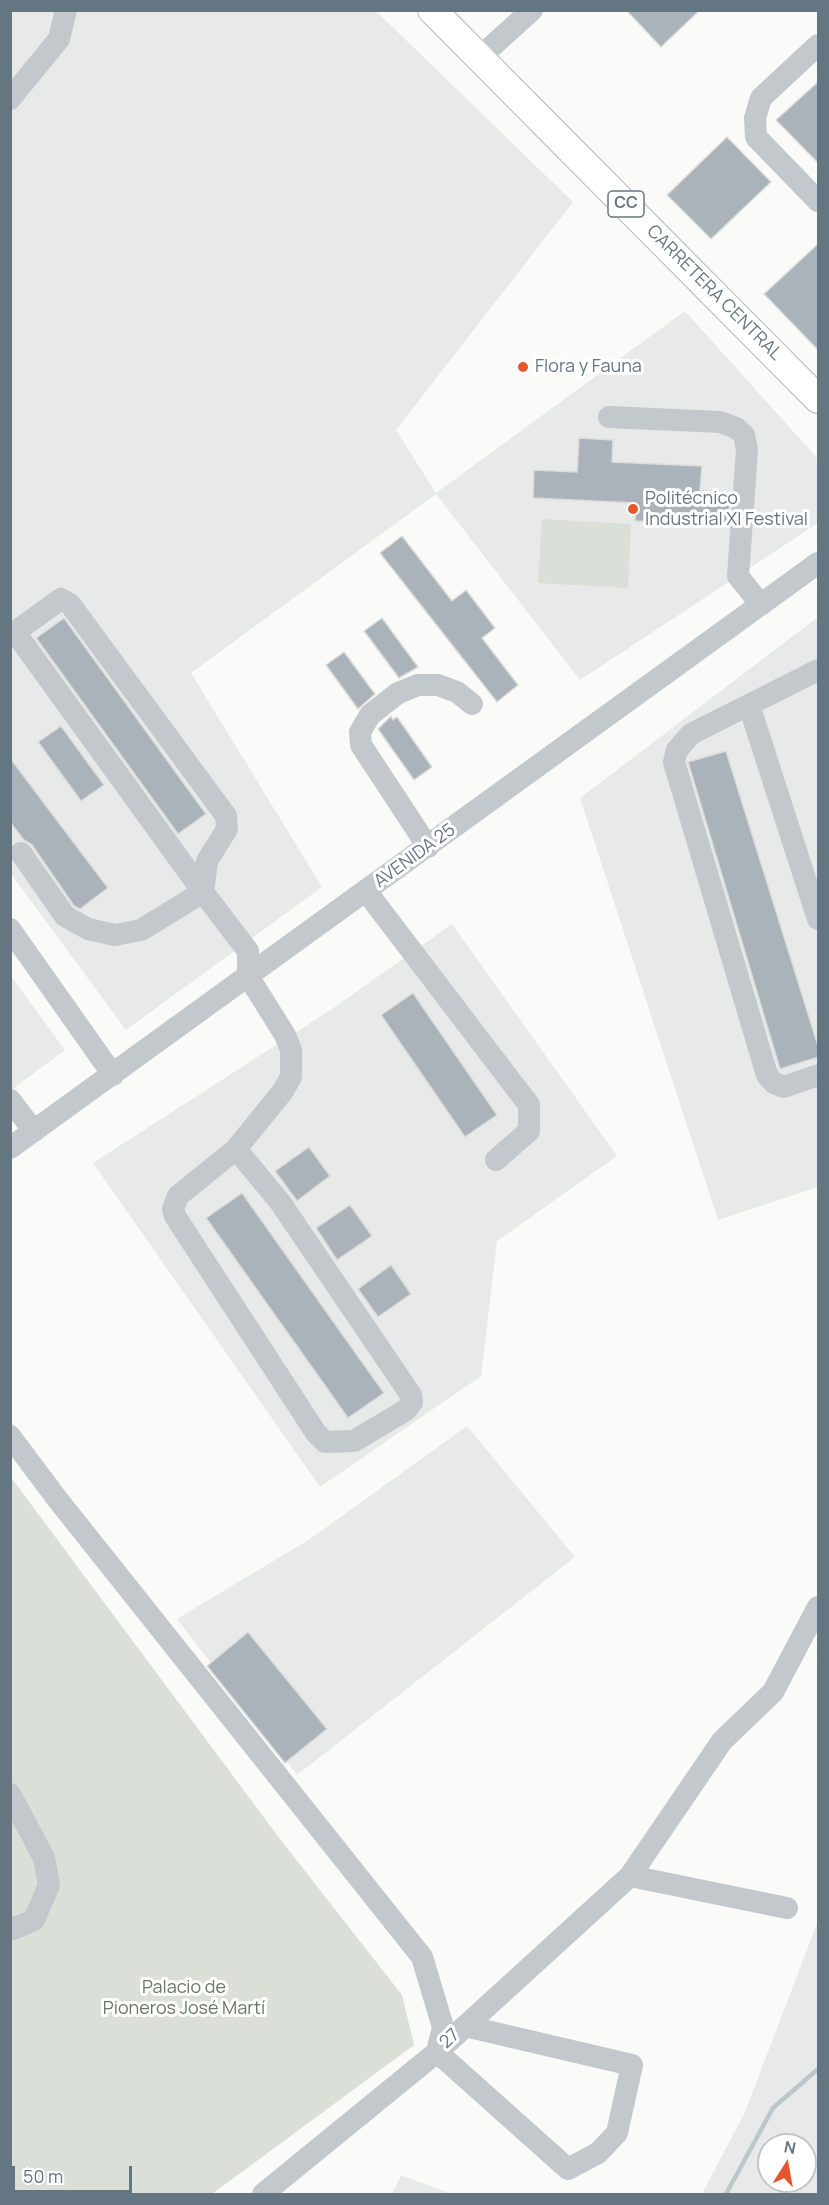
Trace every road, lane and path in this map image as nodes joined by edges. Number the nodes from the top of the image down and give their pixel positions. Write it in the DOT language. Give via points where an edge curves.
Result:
graph roads {
  1 [pos="66,10"];
  2 [pos="432,10"];
  3 [pos="532,10"];
  4 [pos="818,46"];
  5 [pos="480,57"];
  6 [pos="10,99"];
  7 [pos="819,201"];
  8 [pos="819,399"];
  9 [pos="609,417"];
  10 [pos="819,563"];
  11 [pos="761,605"];
  12 [pos="819,670"];
  13 [pos="472,704"];
  14 [pos="749,705"];
  15 [pos="428,847"];
  16 [pos="21,853"];
  17 [pos="366,891"];
  18 [pos="203,892"];
  19 [pos="819,919"];
  20 [pos="10,930"];
  21 [pos="249,976"];
  22 [pos="113,1075"];
  23 [pos="819,1075"];
  24 [pos="10,1100"];
  25 [pos="34,1131"];
  26 [pos="10,1148"];
  27 [pos="236,1149"];
  28 [pos="496,1160"];
  29 [pos="10,1436"];
  30 [pos="819,1607"];
  31 [pos="10,1794"];
  32 [pos="630,1876"];
  33 [pos="787,1908"];
  34 [pos="10,1930"];
  35 [pos="465,2026"];
  36 [pos="437,2052"];
  37 [pos="264,2194"];
  1 -- 6 [label="street" via="59,39"];
  2 -- 5 [label="main road, CARRETERA CENTRAL / CC"];
  3 -- 5 [label="street"];
  4 -- 7 [label="street" via="761,98 755,118 756,137"];
  5 -- 8 [label="main road, CARRETERA CENTRAL / CC"];
  9 -- 11 [label="street" via="720,422 744,435 747,450 738,576"];
  10 -- 11 [label="street, AVENIDA 25"];
  11 -- 15 [label="street, AVENIDA 25"];
  12 -- 14 [label="street"];
  13 -- 15 [label="street" via="457,692 438,685 418,685 398,693 370,715 360,732 361,745"];
  14 -- 19 [label="street"];
  14 -- 23 [label="street" via="691,734 677,750 674,762 767,1075 784,1087"];
  15 -- 17 [label="street, AVENIDA 25"];
  16 -- 18 [label="street" via="65,916 88,929 115,935 141,930"];
  17 -- 21 [label="street, AVENIDA 25"];
  17 -- 28 [label="street" via="529,1105 529,1131"];
  18 -- 18 [label="street" via="15,632 61,599 70,604 226,816 227,829 207,861"];
  18 -- 21 [label="street" via="248,951"];
  20 -- 22 [label="street"];
  21 -- 22 [label="street, AVENIDA 25"];
  21 -- 27 [label="street" via="285,1035 292,1065 283,1091"];
  22 -- 25 [label="street, AVENIDA 25"];
  24 -- 25 [label="street"];
  25 -- 26 [label="street, AVENIDA 25"];
  27 -- 27 [label="street" via="280,1202 411,1395 412,1402 406,1410 354,1441 325,1442 316,1433 173,1209 178,1196"];
  29 -- 36 [label="street" via="422,1957 443,2027"];
  30 -- 32 [label="street, 27" via="773,1692 722,1741"];
  31 -- 34 [label="street" via="44,1858 49,1885 34,1920"];
  32 -- 33 [label="street"];
  32 -- 35 [label="street, 27"];
  35 -- 36 [label="street, 27"];
  35 -- 36 [label="street" via="632,2064 617,2133 598,2153 568,2169"];
  36 -- 37 [label="street, 27"];
}
